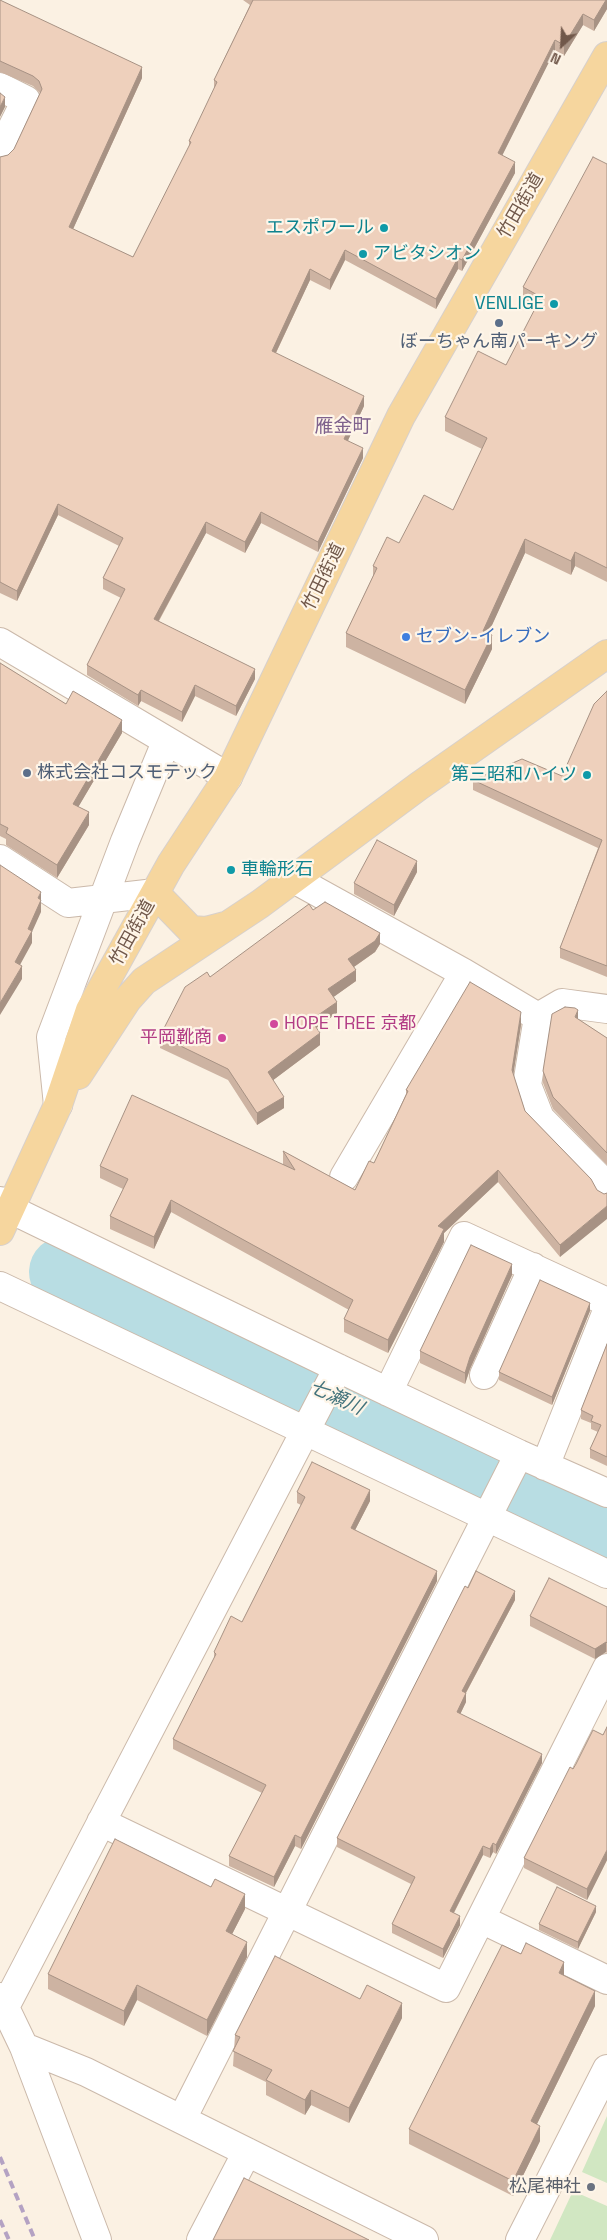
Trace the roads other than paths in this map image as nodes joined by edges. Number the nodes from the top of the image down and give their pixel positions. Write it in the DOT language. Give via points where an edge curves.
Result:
graph roads {
  1 [pos="607,56"];
  2 [pos="0,87"];
  3 [pos="0,152"];
  4 [pos="0,642"];
  5 [pos="607,654"];
  6 [pos="166,742"];
  7 [pos="228,777"];
  8 [pos="0,859"];
  9 [pos="294,879"];
  10 [pos="155,893"];
  11 [pos="102,900"];
  12 [pos="228,925"];
  13 [pos="464,973"];
  14 [pos="607,1009"];
  15 [pos="538,1017"];
  16 [pos="58,1105"];
  17 [pos="344,1177"];
  18 [pos="607,1190"];
  19 [pos="3,1214"];
  20 [pos="533,1267"];
  21 [pos="0,1286"];
  22 [pos="607,1302"];
  23 [pos="607,1311"];
  24 [pos="334,1375"];
  25 [pos="484,1375"];
  26 [pos="388,1392"];
  27 [pos="311,1420"];
  28 [pos="516,1461"];
  29 [pos="545,1466"];
  30 [pos="607,1493"];
  31 [pos="494,1507"];
  32 [pos="607,1574"];
  33 [pos="607,1668"];
  34 [pos="102,1822"];
  35 [pos="286,1913"];
  36 [pos="481,1919"];
  37 [pos="607,1980"];
  38 [pos="3,2002"];
  39 [pos="24,2048"];
  40 [pos="607,2069"];
  41 [pos="182,2119"];
  42 [pos="247,2152"];
  43 [pos="97,2240"];
  44 [pos="201,2240"];
  45 [pos="424,2240"];
  46 [pos="520,2240"];
  1 -- 7 [label="main road, 竹田街道" via="401,416"];
  2 -- 3 [label="street" via="26,100"];
  4 -- 6 [label="street"];
  5 -- 9 [label="main road, 竹田街道" via="419,786"];
  6 -- 7 [label="street"];
  6 -- 11 [label="street"];
  7 -- 10 [label="main road, 竹田街道"];
  8 -- 11 [label="street" via="68,904"];
  9 -- 12 [label="main road, 竹田街道"];
  9 -- 13 [label="street"];
  10 -- 11 [label="street"];
  10 -- 12 [label="main road" via="191,930 206,932"];
  10 -- 16 [label="main road, 竹田街道" via="90,1010"];
  11 -- 16 [label="street" via="51,1037"];
  12 -- 16 [label="main road, 竹田街道" via="144,981 127,1000"];
  13 -- 15 [label="street"];
  13 -- 17 [label="street"];
  14 -- 15 [label="street" via="562,1003"];
  15 -- 18 [label="street" via="527,1085 540,1118 604,1183"];
  16 -- 19 [label="main road, 竹田街道"];
  19 -- 24 [label="street"];
  20 -- 22 [label="street"];
  20 -- 25 [label="street"];
  20 -- 26 [label="street" via="464,1236"];
  21 -- 27 [label="street"];
  23 -- 29 [label="street"];
  24 -- 26 [label="street"];
  24 -- 27 [label="street"];
  26 -- 28 [label="street"];
  27 -- 31 [label="street"];
  27 -- 34 [label="street"];
  28 -- 29 [label="street"];
  28 -- 31 [label="street"];
  29 -- 30 [label="street"];
  31 -- 32 [label="street"];
  31 -- 35 [label="street"];
  33 -- 36 [label="street"];
  34 -- 35 [label="street"];
  34 -- 38 [label="street"];
  35 -- 36 [label="street" via="446,1988"];
  35 -- 41 [label="street"];
  36 -- 37 [label="street"];
  38 -- 39 [label="street"];
  39 -- 41 [label="street" via="86,2072"];
  39 -- 43 [label="street"];
  40 -- 46 [label="street"];
  41 -- 42 [label="street"];
  42 -- 44 [label="street"];
  42 -- 45 [label="street"];
}
